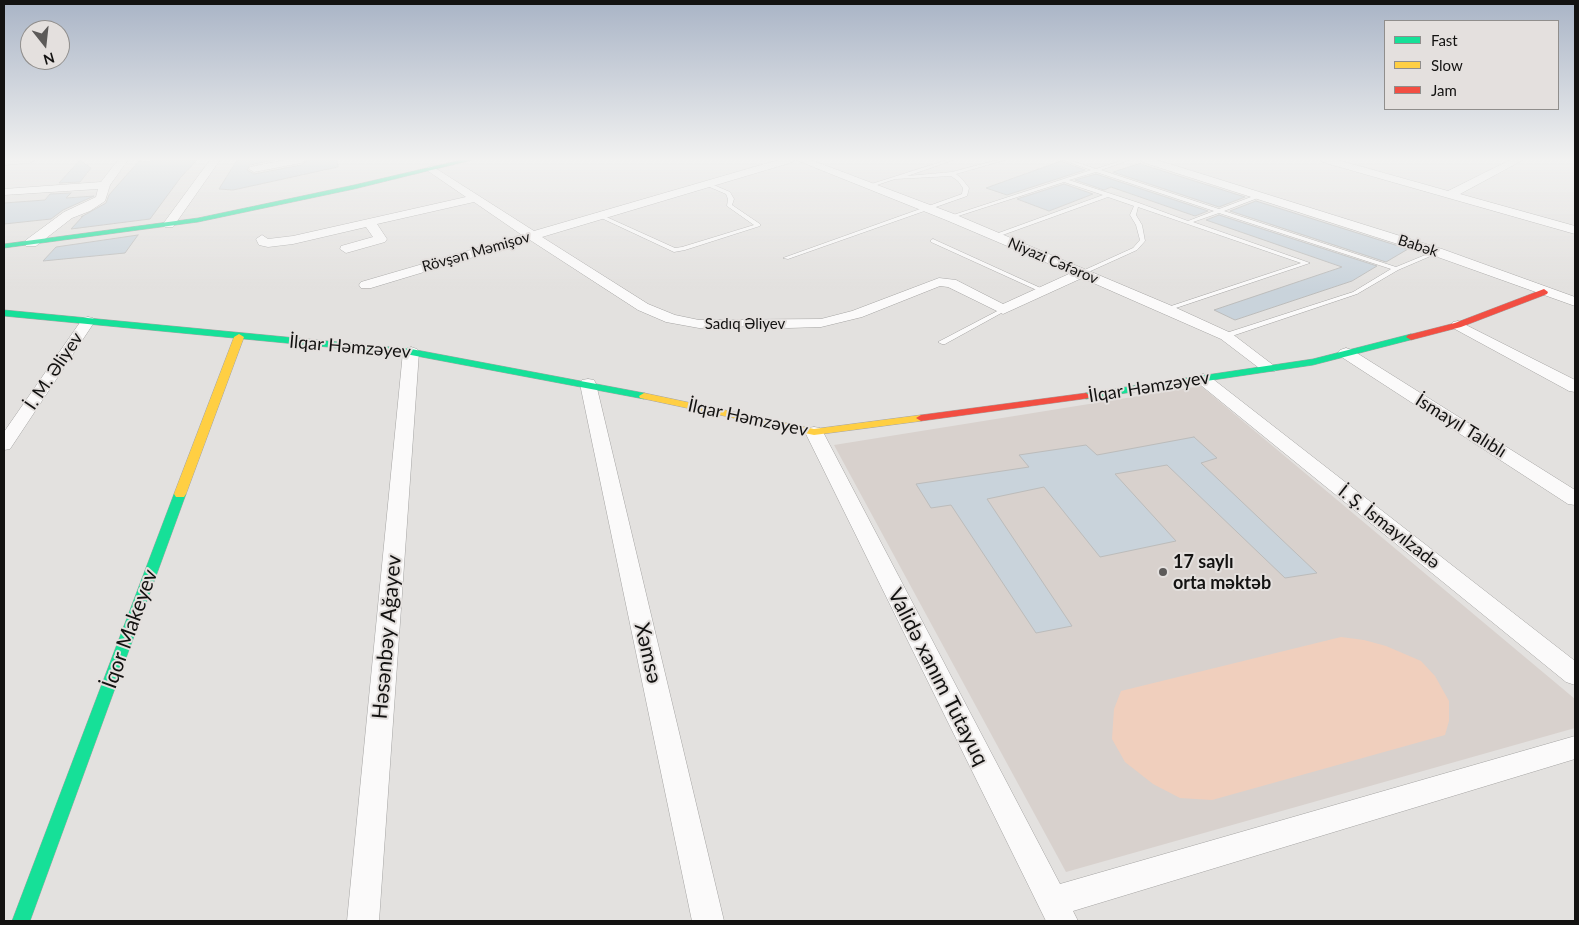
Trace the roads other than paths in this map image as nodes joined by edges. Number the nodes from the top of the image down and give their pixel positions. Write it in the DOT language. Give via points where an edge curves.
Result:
graph roads {
  1 [pos="94,203"];
  2 [pos="184,203"];
  3 [pos="280,203"];
  4 [pos="454,203"];
  5 [pos="484,203"];
  6 [pos="643,203"];
  7 [pos="729,203"];
  8 [pos="913,203"];
  9 [pos="940,203"];
  10 [pos="992,203"];
  11 [pos="1086,203"];
  12 [pos="1198,203"];
  13 [pos="1238,203"];
  14 [pos="1286,203"];
  15 [pos="1478,203"];
  16 [pos="1137,204"];
  17 [pos="926,208"];
  18 [pos="1219,210"];
  19 [pos="600,216"];
  20 [pos="950,217"];
  21 [pos="1190,222"];
  22 [pos="370,223"];
  23 [pos="169,224"];
  24 [pos="1575,230"];
  25 [pos="532,236"];
  26 [pos="995,236"];
  27 [pos="262,239"];
  28 [pos="933,241"];
  29 [pos="31,243"];
  30 [pos="4,246"];
  31 [pos="346,249"];
  32 [pos="1437,252"];
  33 [pos="786,258"];
  34 [pos="1396,269"];
  35 [pos="1082,273"];
  36 [pos="366,284"];
  37 [pos="1043,291"];
  38 [pos="1544,292"];
  39 [pos="1575,302"];
  40 [pos="1166,309"];
  41 [pos="1003,310"];
  42 [pos="4,313"];
  43 [pos="88,322"];
  44 [pos="1458,325"];
  45 [pos="1226,336"];
  46 [pos="239,337"];
  47 [pos="942,342"];
  48 [pos="412,352"];
  49 [pos="1346,354"];
  50 [pos="1269,368"];
  51 [pos="1203,380"];
  52 [pos="588,384"];
  53 [pos="1575,388"];
  54 [pos="814,432"];
  55 [pos="4,445"];
  56 [pos="1575,499"];
  57 [pos="1575,675"];
  58 [pos="1575,748"];
  59 [pos="1057,912"];
  60 [pos="21,921"];
  61 [pos="363,921"];
  62 [pos="708,921"];
  1 -- 29 [label="street" via="68,215"];
  2 -- 23 [label="street"];
  3 -- 23 [label="street"];
  4 -- 22 [label="street"];
  5 -- 25 [label="street, Sadıq Əliyev"];
  6 -- 19 [label="street, Rövşən Məmişov"];
  7 -- 19 [label="lane" via="758,225 674,250"];
  8 -- 17 [label="street, Niyazi Cəfərov"];
  9 -- 17 [label="lane"];
  10 -- 20 [label="lane"];
  11 -- 26 [label="lane"];
  12 -- 18 [label="lane"];
  13 -- 18 [label="lane"];
  14 -- 32 [label="street, Babək"];
  15 -- 24 [label="street"];
  16 -- 21 [label="lane"];
  16 -- 35 [label="lane" via="1134,215 1143,240 1134,249"];
  17 -- 20 [label="street, Niyazi Cəfərov"];
  17 -- 33 [label="lane"];
  18 -- 21 [label="lane"];
  18 -- 34 [label="lane"];
  19 -- 25 [label="street, Rövşən Məmişov"];
  20 -- 26 [label="street, Niyazi Cəfərov"];
  21 -- 40 [label="lane" via="1307,263"];
  22 -- 27 [label="street" via="275,243 263,242"];
  22 -- 31 [label="street" via="381,239"];
  23 -- 29 [label="street"];
  25 -- 36 [label="street, Rövşən Məmişov"];
  25 -- 41 [label="street, Sadıq Əliyev" via="643,307 671,319 699,324 821,323 857,314 939,282 951,284"];
  26 -- 35 [label="street, Niyazi Cəfərov"];
  28 -- 37 [label="lane"];
  29 -- 30 [label="street"];
  32 -- 34 [label="lane"];
  32 -- 38 [label="street, Babək"];
  34 -- 45 [label="lane" via="1355,293"];
  35 -- 37 [label="street"];
  35 -- 40 [label="street, Niyazi Cəfərov"];
  37 -- 41 [label="street"];
  38 -- 39 [label="street, Babək"];
  38 -- 44 [label="street, İlqar Həmzəyev"];
  40 -- 45 [label="street, Niyazi Cəfərov"];
  41 -- 47 [label="lane"];
  42 -- 43 [label="street, İlqar Həmzəyev"];
  43 -- 46 [label="street, İlqar Həmzəyev"];
  43 -- 55 [label="street, İ. M. Əliyev"];
  44 -- 49 [label="street, İlqar Həmzəyev"];
  44 -- 53 [label="street"];
  45 -- 50 [label="street, Niyazi Cəfərov"];
  46 -- 48 [label="street, İlqar Həmzəyev"];
  46 -- 60 [label="street, İqor Makeyev"];
  48 -- 52 [label="street, İlqar Həmzəyev"];
  48 -- 61 [label="street, Həsənbəy Ağayev"];
  49 -- 50 [label="street, İlqar Həmzəyev"];
  49 -- 56 [label="street, İsmayıl Talıblı"];
  50 -- 51 [label="street, İlqar Həmzəyev"];
  51 -- 54 [label="street, İlqar Həmzəyev"];
  51 -- 57 [label="street, İ. Ş. İsmayılzadə"];
  52 -- 54 [label="street, İlqar Həmzəyev"];
  52 -- 62 [label="street, Xəmsə"];
  54 -- 59 [label="street, Validə xanım Tutayuq"];
  58 -- 59 [label="street"];
}
